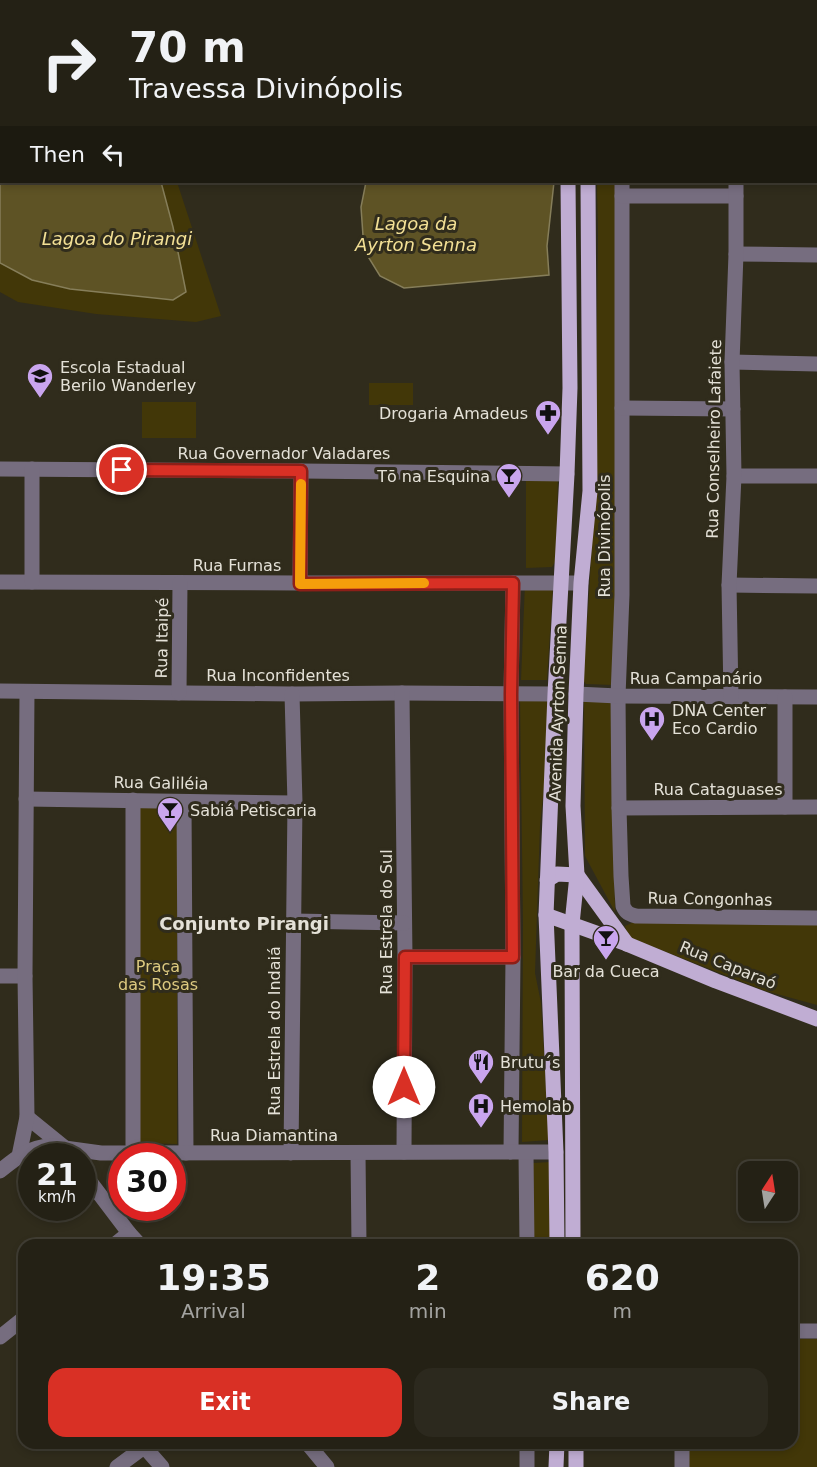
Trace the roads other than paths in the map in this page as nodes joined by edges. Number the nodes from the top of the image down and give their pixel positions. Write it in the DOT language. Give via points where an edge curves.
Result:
graph roads {
  1 [pos="568,183"];
  2 [pos="588,183"];
  3 [pos="622,189"];
  4 [pos="736,189"];
  5 [pos="736,254"];
  6 [pos="817,255"];
  7 [pos="732,362"];
  8 [pos="817,364"];
  9 [pos="622,408"];
  10 [pos="733,409"];
  11 [pos="0,469"];
  12 [pos="32,469"];
  13 [pos="301,471"];
  14 [pos="567,474"];
  15 [pos="734,476"];
  16 [pos="817,476"];
  17 [pos="0,582"];
  18 [pos="32,582"];
  19 [pos="180,583"];
  20 [pos="513,583"];
  21 [pos="561,583"];
  22 [pos="582,583"];
  23 [pos="300,584"];
  24 [pos="729,585"];
  25 [pos="817,586"];
  26 [pos="0,691"];
  27 [pos="27,692"];
  28 [pos="179,693"];
  29 [pos="402,693"];
  30 [pos="292,694"];
  31 [pos="511,694"];
  32 [pos="555,694"];
  33 [pos="576,694"];
  34 [pos="618,696"];
  35 [pos="731,697"];
  36 [pos="785,697"];
  37 [pos="817,697"];
  38 [pos="26,799"];
  39 [pos="133,800"];
  40 [pos="184,802"];
  41 [pos="295,803"];
  42 [pos="785,807"];
  43 [pos="817,807"];
  44 [pos="619,808"];
  45 [pos="577,875"];
  46 [pos="547,880"];
  47 [pos="622,890"];
  48 [pos="546,915"];
  49 [pos="817,918"];
  50 [pos="293,921"];
  51 [pos="404,923"];
  52 [pos="572,924"];
  53 [pos="627,944"];
  54 [pos="405,957"];
  55 [pos="513,957"];
  56 [pos="0,976"];
  57 [pos="25,976"];
  58 [pos="817,1019"];
  59 [pos="27,1117"];
  60 [pos="22,1143"];
  61 [pos="57,1143"];
  62 [pos="133,1143"];
  63 [pos="186,1143"];
  64 [pos="404,1152"];
  65 [pos="518,1152"];
  66 [pos="556,1152"];
  67 [pos="186,1153"];
  68 [pos="291,1153"];
  69 [pos="358,1153"];
  70 [pos="18,1157"];
  71 [pos="0,1171"];
  72 [pos="96,1189"];
  73 [pos="129,1233"];
  74 [pos="122,1239"];
  75 [pos="134,1239"];
  76 [pos="359,1239"];
  77 [pos="526,1239"];
  78 [pos="557,1239"];
  79 [pos="573,1239"];
  80 [pos="18,1323"];
  81 [pos="798,1331"];
  82 [pos="817,1331"];
  83 [pos="0,1337"];
  84 [pos="138,1449"];
  85 [pos="146,1449"];
  86 [pos="311,1449"];
  87 [pos="527,1449"];
  88 [pos="557,1449"];
  89 [pos="576,1449"];
  90 [pos="682,1449"];
  91 [pos="324,1466"];
  92 [pos="117,1467"];
  93 [pos="162,1467"];
  94 [pos="527,1467"];
  95 [pos="556,1467"];
  96 [pos="576,1467"];
  97 [pos="682,1467"];
  1 -- 14 [label="main road, Avenida Ayrton Senna"];
  2 -- 22 [label="main road, Avenida Ayrton Senna" via="590,491"];
  3 -- 4 [label="street"];
  3 -- 9 [label="street, Rua Divinópolis"];
  4 -- 5 [label="street, Rua Conselheiro Lafaiete"];
  5 -- 6 [label="street"];
  5 -- 7 [label="street, Rua Conselheiro Lafaiete"];
  7 -- 8 [label="street"];
  7 -- 10 [label="street, Rua Conselheiro Lafaiete"];
  9 -- 10 [label="street"];
  9 -- 34 [label="street, Rua Divinópolis"];
  10 -- 15 [label="street, Rua Conselheiro Lafaiete"];
  11 -- 12 [label="street, Rua Governador Valadares"];
  12 -- 13 [label="street, Rua Governador Valadares"];
  12 -- 18 [label="street"];
  13 -- 14 [label="street, Rua Governador Valadares"];
  13 -- 23 [label="street"];
  14 -- 21 [label="main road, Avenida Ayrton Senna"];
  15 -- 16 [label="street"];
  15 -- 24 [label="street, Rua Conselheiro Lafaiete"];
  17 -- 18 [label="street, Rua Furnas"];
  18 -- 19 [label="street, Rua Furnas"];
  19 -- 23 [label="street, Rua Furnas"];
  19 -- 28 [label="street, Rua Itaipé"];
  20 -- 21 [label="street, Rua Furnas"];
  20 -- 23 [label="street, Rua Furnas"];
  20 -- 31 [label="street"];
  21 -- 22 [label="street, Rua Furnas"];
  21 -- 32 [label="main road, Avenida Ayrton Senna"];
  22 -- 33 [label="main road, Avenida Ayrton Senna"];
  24 -- 25 [label="street"];
  24 -- 35 [label="street, Rua Conselheiro Lafaiete"];
  26 -- 27 [label="street, Rua Inconfidentes"];
  27 -- 28 [label="street, Rua Inconfidentes"];
  27 -- 38 [label="street"];
  28 -- 30 [label="street, Rua Inconfidentes"];
  29 -- 30 [label="street, Rua Inconfidentes"];
  29 -- 31 [label="street, Rua Inconfidentes"];
  29 -- 51 [label="street, Rua Estrela do Sul"];
  30 -- 41 [label="street, Rua Estrela do Indaiá"];
  31 -- 32 [label="street, Rua Inconfidentes"];
  31 -- 55 [label="street"];
  32 -- 46 [label="main road, Avenida Ayrton Senna"];
  33 -- 34 [label="street, Rua Campanário"];
  33 -- 45 [label="main road, Avenida Ayrton Senna" via="573,806"];
  34 -- 35 [label="street, Rua Campanário"];
  34 -- 44 [label="street, Rua Divinópolis"];
  35 -- 36 [label="street, Rua Campanário"];
  36 -- 37 [label="street, Rua Campanário"];
  36 -- 42 [label="street"];
  38 -- 39 [label="street, Rua Galiléia"];
  38 -- 57 [label="street"];
  39 -- 40 [label="street, Rua Galiléia"];
  39 -- 62 [label="street"];
  40 -- 41 [label="street, Rua Galiléia"];
  40 -- 63 [label="street"];
  41 -- 50 [label="street, Rua Estrela do Indaiá"];
  42 -- 43 [label="street, Rua Cataguases"];
  42 -- 44 [label="street, Rua Cataguases"];
  44 -- 47 [label="street, Rua Divinópolis"];
  45 -- 46 [label="main road" via="557,874"];
  45 -- 52 [label="main road, Avenida Ayrton Senna"];
  45 -- 53 [label="main road"];
  46 -- 48 [label="main road, Avenida Ayrton Senna"];
  47 -- 49 [label="street, Rua Congonhas" via="625,911 636,916"];
  48 -- 52 [label="main road, Rua Caparaó"];
  48 -- 66 [label="main road, Avenida Ayrton Senna"];
  50 -- 51 [label="street"];
  50 -- 68 [label="street, Rua Estrela do Indaiá"];
  51 -- 54 [label="street, Rua Estrela do Sul"];
  52 -- 53 [label="main road, Rua Caparaó"];
  52 -- 79 [label="main road, Avenida Ayrton Senna"];
  53 -- 58 [label="main road, Rua Caparaó"];
  54 -- 55 [label="street"];
  54 -- 64 [label="street, Rua Estrela do Sul"];
  55 -- 65 [label="street"];
  56 -- 57 [label="street"];
  57 -- 59 [label="street"];
  59 -- 60 [label="street"];
  59 -- 61 [label="street"];
  64 -- 65 [label="street, Rua Diamantina"];
  64 -- 69 [label="street, Rua Diamantina"];
  65 -- 66 [label="street, Rua Diamantina"];
  65 -- 77 [label="street"];
  66 -- 78 [label="main road, Avenida Ayrton Senna"];
  67 -- 68 [label="street, Rua Diamantina"];
  68 -- 69 [label="street, Rua Diamantina"];
  69 -- 76 [label="street"];
  70 -- 71 [label="street, Rua Diamantina"];
  72 -- 73 [label="street"];
  73 -- 74 [label="street"];
  73 -- 75 [label="street"];
  80 -- 83 [label="street"];
  81 -- 82 [label="street"];
  84 -- 92 [label="street"];
  85 -- 93 [label="street"];
  86 -- 91 [label="street"];
  87 -- 94 [label="street"];
  88 -- 95 [label="main road"];
  89 -- 96 [label="main road"];
  90 -- 97 [label="street"];
}
